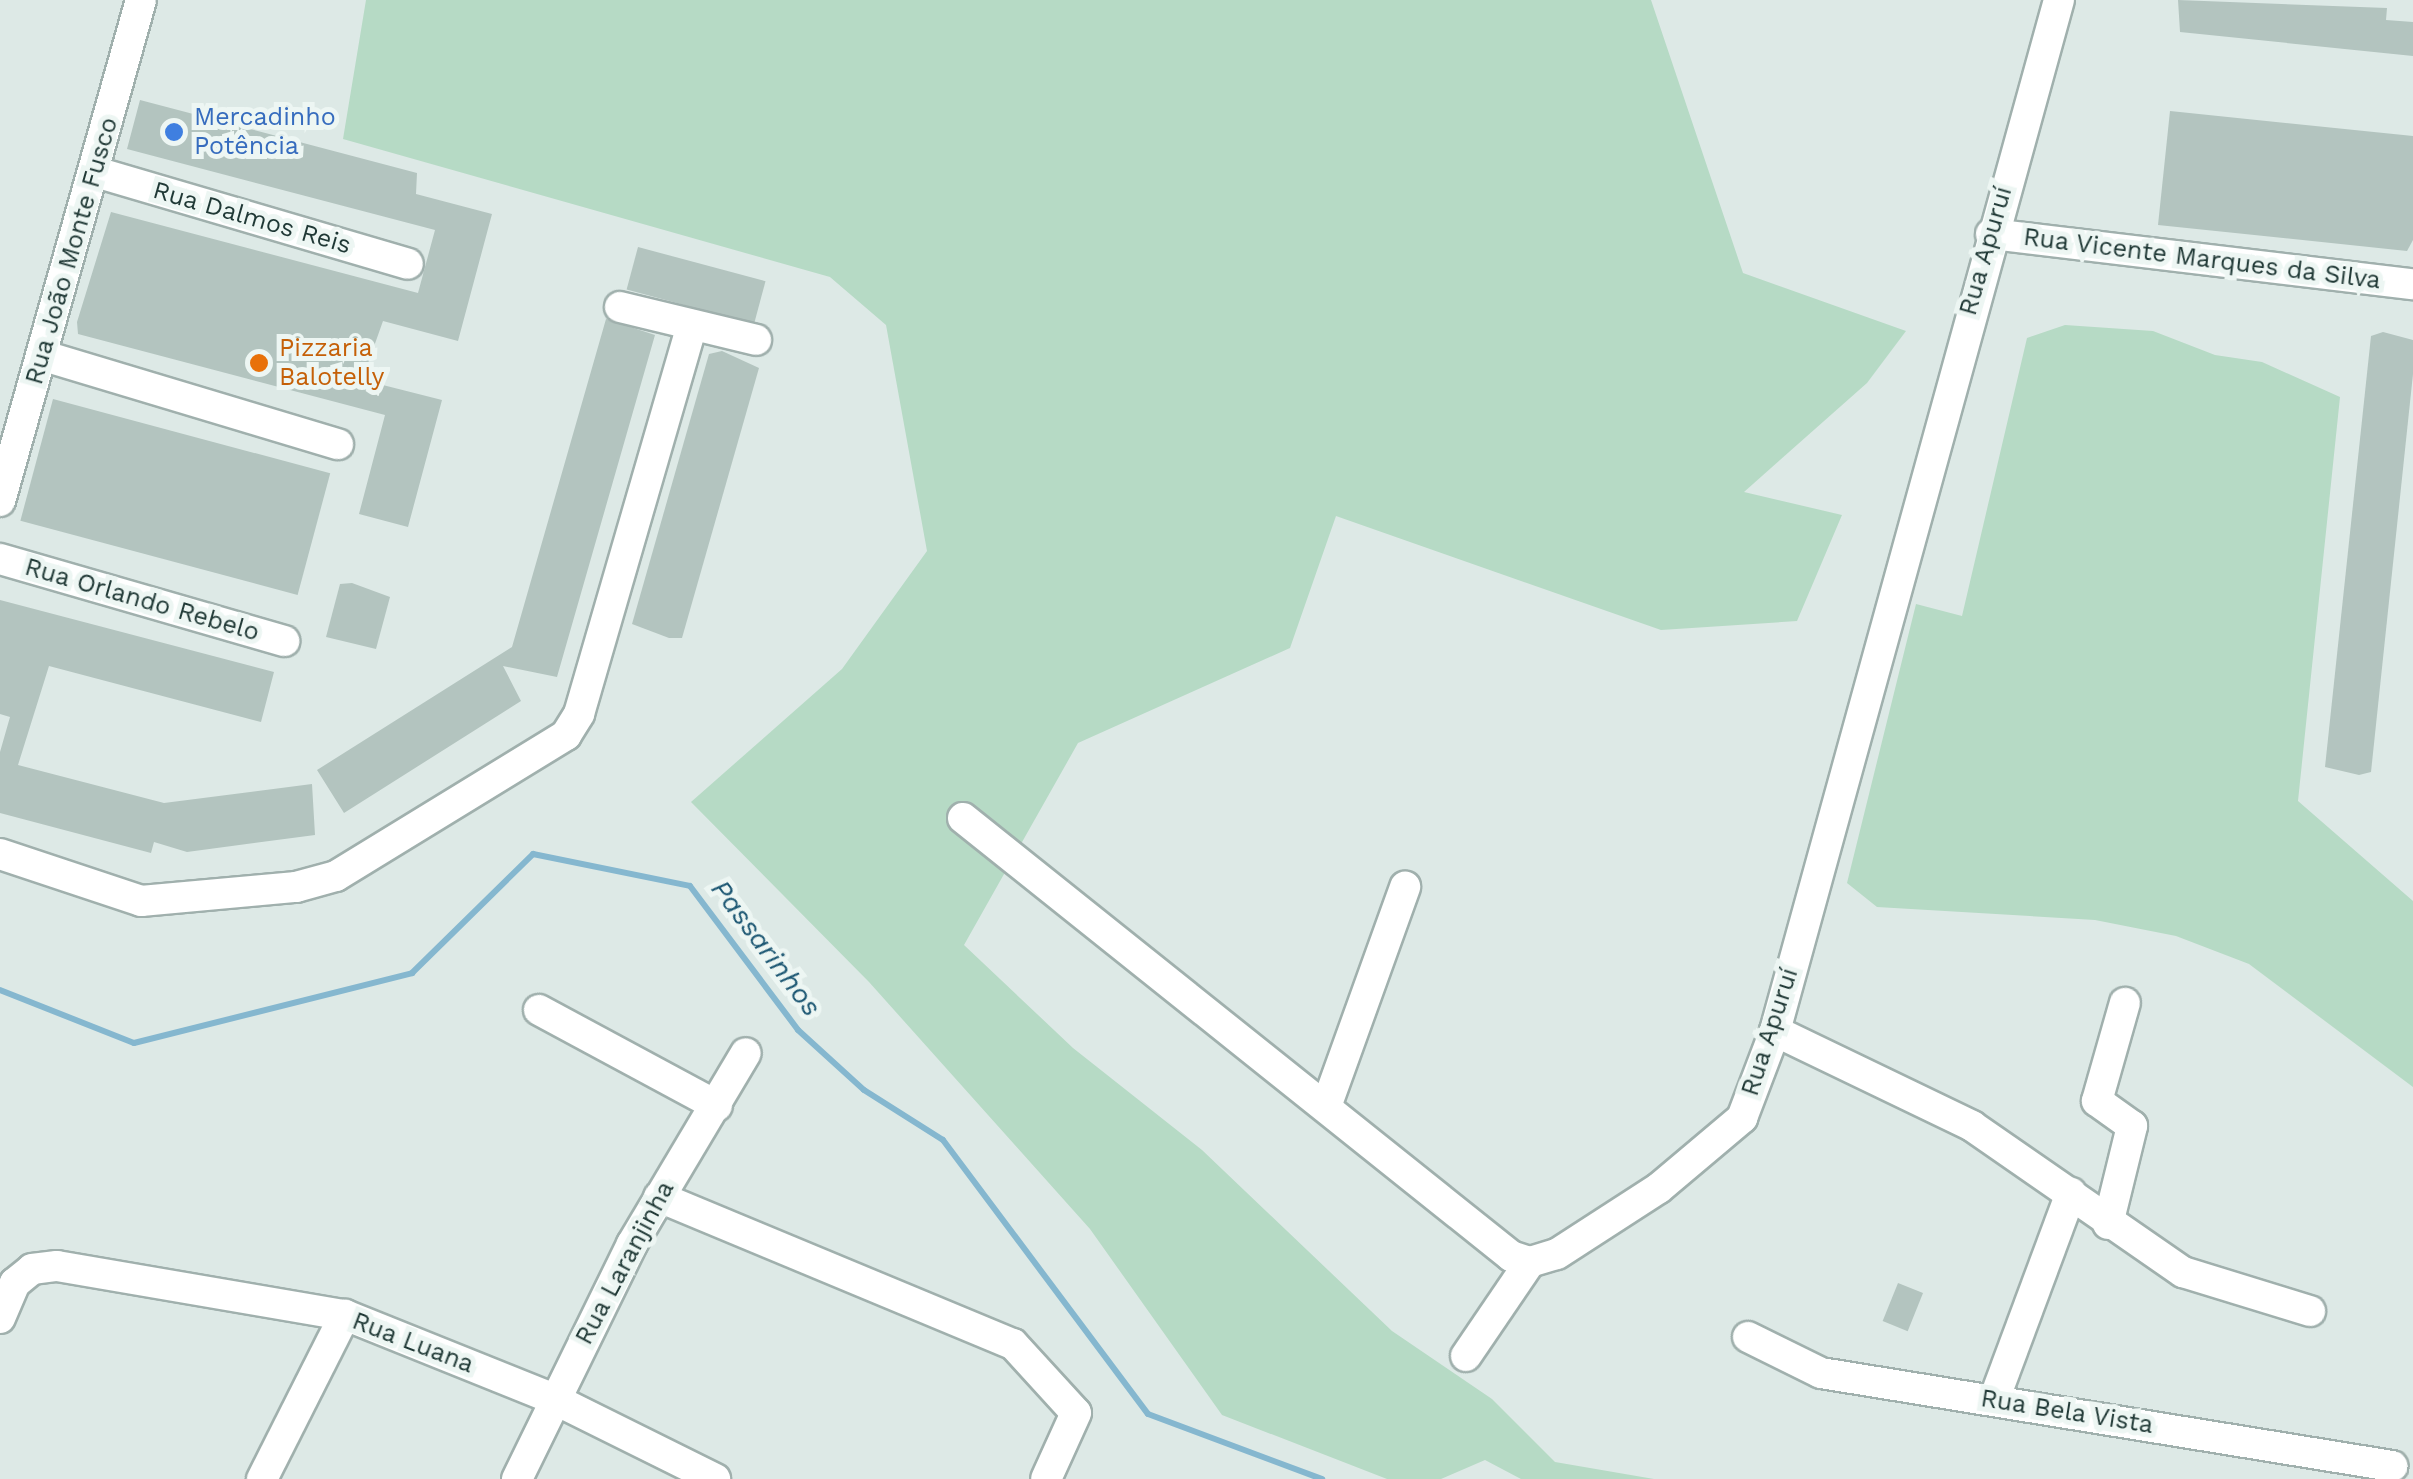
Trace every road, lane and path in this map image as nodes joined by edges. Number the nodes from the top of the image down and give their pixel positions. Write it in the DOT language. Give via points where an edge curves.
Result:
graph roads {
  1 [pos="141,0"];
  2 [pos="2059,0"];
  3 [pos="96,172"];
  4 [pos="1991,234"];
  5 [pos="408,264"];
  6 [pos="2413,284"];
  7 [pos="620,307"];
  8 [pos="692,325"];
  9 [pos="756,340"];
  10 [pos="44,356"];
  11 [pos="338,444"];
  12 [pos="0,501"];
  13 [pos="0,559"];
  14 [pos="284,642"];
  15 [pos="963,818"];
  16 [pos="0,854"];
  17 [pos="1406,887"];
  18 [pos="2125,1004"];
  19 [pos="539,1010"];
  20 [pos="1775,1031"];
  21 [pos="746,1054"];
  22 [pos="1327,1104"];
  23 [pos="717,1106"];
  24 [pos="2071,1193"];
  25 [pos="660,1197"];
  26 [pos="2108,1224"];
  27 [pos="1530,1262"];
  28 [pos="2310,1311"];
  29 [pos="345,1316"];
  30 [pos="0,1318"];
  31 [pos="1748,1337"];
  32 [pos="1466,1356"];
  33 [pos="554,1400"];
  34 [pos="1994,1400"];
  35 [pos="2392,1466"];
  36 [pos="262,1479"];
  37 [pos="517,1479"];
  38 [pos="715,1479"];
  39 [pos="1046,1479"];
  1 -- 3 [label="street, Rua João Monte Fusco"];
  2 -- 4 [label="street, Rua Apuruí"];
  3 -- 5 [label="street, Rua Dalmos Reis"];
  3 -- 10 [label="street, Rua João Monte Fusco"];
  4 -- 6 [label="street, Rua Vicente Marques da Silva"];
  4 -- 20 [label="street, Rua Apuruí"];
  7 -- 8 [label="street"];
  8 -- 9 [label="street"];
  8 -- 16 [label="street" via="579,714 566,734 336,876 296,886 141,901"];
  10 -- 11 [label="street"];
  10 -- 12 [label="street, Rua João Monte Fusco"];
  13 -- 14 [label="street, Rua Orlando Rebelo"];
  15 -- 22 [label="street"];
  17 -- 22 [label="street"];
  18 -- 26 [label="street" via="2096,1101 2132,1126"];
  19 -- 23 [label="street"];
  20 -- 24 [label="street" via="1972,1126"];
  20 -- 27 [label="street, Rua Apuruí" via="1742,1118 1724,1139 1586,1239"];
  21 -- 23 [label="street, Rua Laranjinha"];
  22 -- 27 [label="street" via="1496,1245"];
  23 -- 25 [label="street, Rua Laranjinha"];
  24 -- 26 [label="street"];
  24 -- 34 [label="street"];
  25 -- 33 [label="street, Rua Laranjinha"];
  25 -- 39 [label="street" via="1013,1344 1076,1413"];
  26 -- 28 [label="street" via="2214,1287"];
  27 -- 32 [label="street"];
  29 -- 30 [label="street, Rua Luana" via="82,1267 32,1269 15,1282"];
  29 -- 33 [label="street, Rua Luana"];
  29 -- 36 [label="street"];
  31 -- 34 [label="street, Rua Bela Vista" via="1821,1374"];
  33 -- 37 [label="street, Rua Laranjinha"];
  33 -- 38 [label="street, Rua Luana"];
  34 -- 35 [label="street, Rua Bela Vista"];
}
